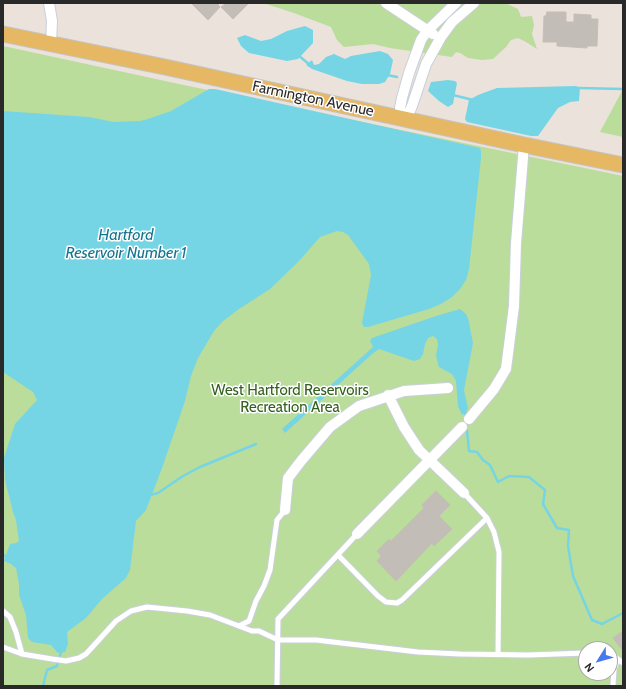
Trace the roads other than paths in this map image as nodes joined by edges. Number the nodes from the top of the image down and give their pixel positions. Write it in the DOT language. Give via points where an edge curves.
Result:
graph roads {
  1 [pos="49,3"];
  2 [pos="386,3"];
  3 [pos="456,3"];
  4 [pos="474,3"];
  5 [pos="427,31"];
  6 [pos="3,34"];
  7 [pos="440,38"];
  8 [pos="51,44"];
  9 [pos="403,118"];
  10 [pos="524,145"];
  11 [pos="623,165"];
  12 [pos="448,388"];
  13 [pos="388,395"];
  14 [pos="469,419"];
  15 [pos="462,427"];
  16 [pos="430,460"];
  17 [pos="464,493"];
  18 [pos="285,510"];
  19 [pos="487,518"];
  20 [pos="357,534"];
  21 [pos="338,555"];
  22 [pos="3,611"];
  23 [pos="239,626"];
  24 [pos="278,640"];
  25 [pos="3,647"];
  26 [pos="578,653"];
  27 [pos="22,654"];
  28 [pos="498,655"];
  29 [pos="618,659"];
  30 [pos="623,663"];
  31 [pos="278,686"];
  1 -- 8 [label="street" via="52,21"];
  2 -- 5 [label="street"];
  3 -- 5 [label="street"];
  4 -- 7 [label="street" via="452,22"];
  5 -- 7 [label="street"];
  5 -- 9 [label="street" via="409,73 402,98 400,108"];
  6 -- 8 [label="main road, Farmington Avenue"];
  7 -- 9 [label="street" via="426,64 409,113"];
  8 -- 9 [label="main road, Farmington Avenue"];
  9 -- 10 [label="main road, Farmington Avenue"];
  10 -- 11 [label="main road, Farmington Avenue"];
  10 -- 14 [label="street" via="514,306 506,369 494,389"];
  12 -- 13 [label="street" via="412,389"];
  13 -- 16 [label="street" via="404,427 419,450"];
  13 -- 18 [label="street" via="359,406 330,427 288,478"];
  14 -- 15 [label="lane"];
  15 -- 16 [label="street"];
  16 -- 17 [label="street"];
  16 -- 20 [label="street"];
  17 -- 19 [label="lane"];
  18 -- 23 [label="lane" via="277,520 270,570 264,586 249,621"];
  19 -- 21 [label="lane" via="397,603 386,602 378,596"];
  19 -- 28 [label="lane" via="499,552"];
  20 -- 21 [label="lane"];
  21 -- 24 [label="lane" via="278,619"];
  22 -- 27 [label="lane" via="10,617"];
  23 -- 24 [label="lane" via="259,631"];
  23 -- 27 [label="lane" via="187,610 147,607 132,611 116,621 86,654 79,658 66,661"];
  24 -- 28 [label="lane" via="316,640 418,652"];
  24 -- 31 [label="lane"];
  25 -- 27 [label="lane"];
  26 -- 28 [label="lane"];
  29 -- 30 [label="lane"];
}
